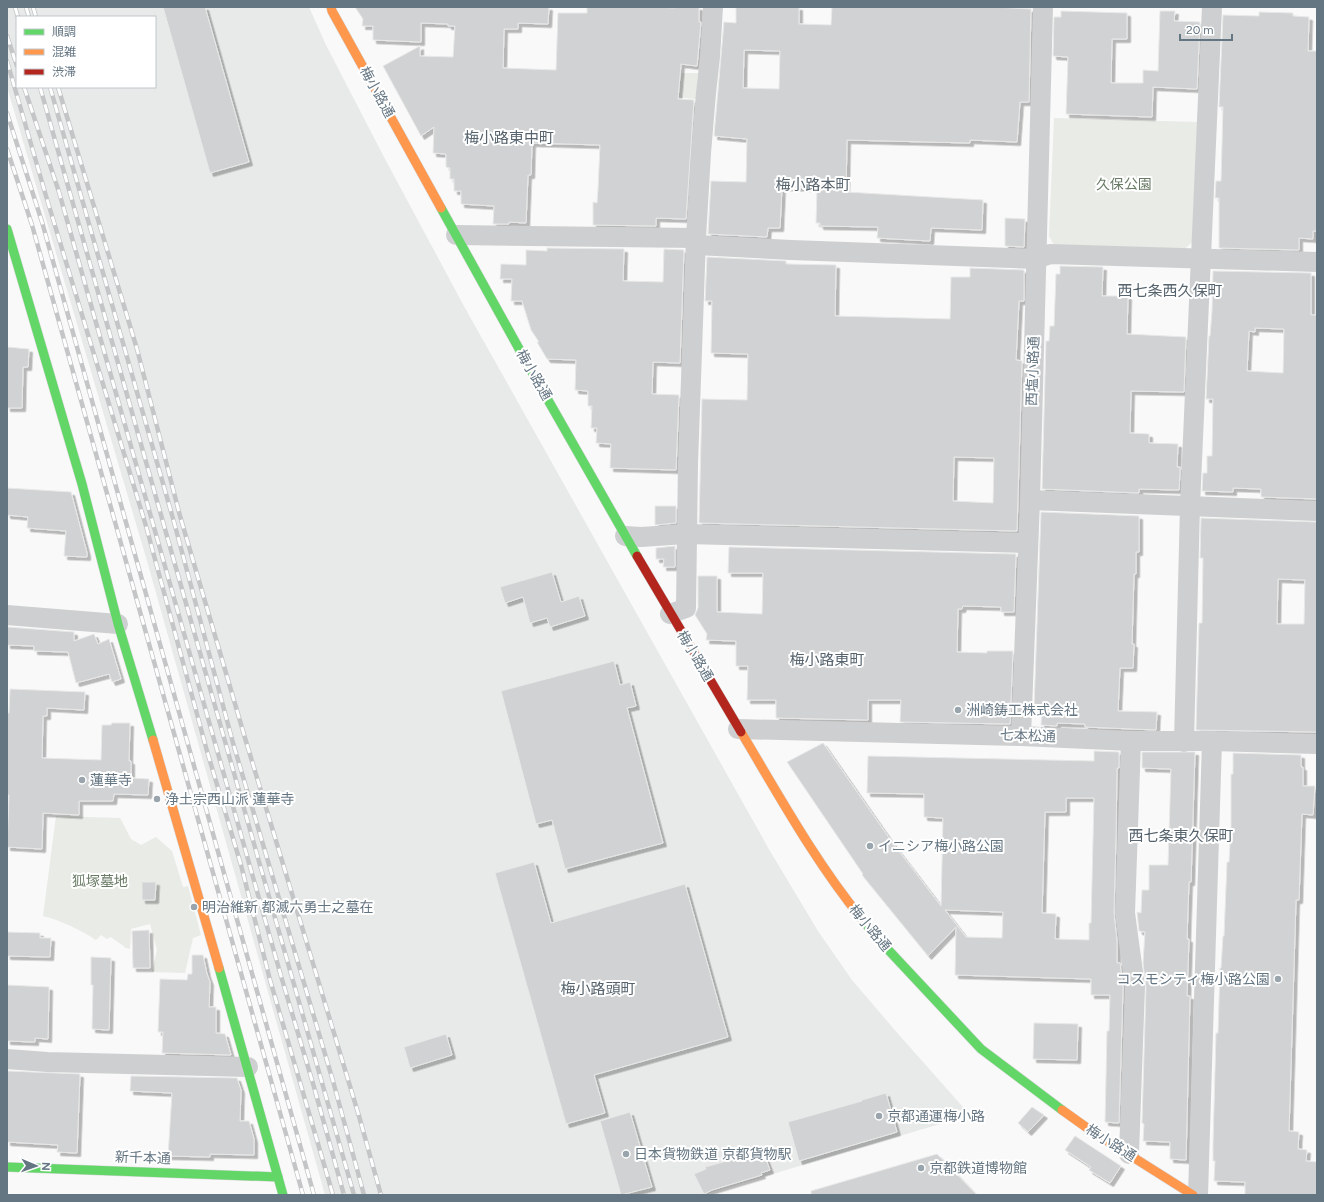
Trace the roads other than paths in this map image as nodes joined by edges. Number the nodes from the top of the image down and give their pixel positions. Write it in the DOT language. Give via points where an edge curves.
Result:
graph roads {
  1 [pos="714,7"];
  2 [pos="1042,7"];
  3 [pos="1212,7"];
  4 [pos="331,8"];
  5 [pos="7,229"];
  6 [pos="456,235"];
  7 [pos="696,241"];
  8 [pos="1201,257"];
  9 [pos="1036,259"];
  10 [pos="1317,262"];
  11 [pos="1030,500"];
  12 [pos="1190,506"];
  13 [pos="1317,511"];
  14 [pos="686,534"];
  15 [pos="625,536"];
  16 [pos="1028,543"];
  17 [pos="670,614"];
  18 [pos="7,615"];
  19 [pos="118,624"];
  20 [pos="738,729"];
  21 [pos="1021,736"];
  22 [pos="1132,741"];
  23 [pos="1212,741"];
  24 [pos="1184,742"];
  25 [pos="1317,744"];
  26 [pos="7,1059"];
  27 [pos="248,1067"];
  28 [pos="1129,1154"];
  29 [pos="7,1167"];
  30 [pos="278,1177"];
  31 [pos="283,1195"];
  32 [pos="1193,1195"];
  33 [pos="1198,1195"];
  1 -- 7 [label="street"];
  2 -- 9 [label="street, 西塩小路通"];
  3 -- 8 [label="street"];
  4 -- 6 [label="street, 梅小路通"];
  5 -- 19 [label="street" via="82,484"];
  6 -- 7 [label="street"];
  6 -- 15 [label="street, 梅小路通"];
  7 -- 9 [label="street" via="791,250"];
  7 -- 14 [label="street"];
  8 -- 9 [label="street" via="1050,254"];
  8 -- 10 [label="street"];
  8 -- 12 [label="street"];
  9 -- 11 [label="street, 西塩小路通"];
  11 -- 12 [label="street"];
  11 -- 16 [label="street, 西塩小路通"];
  12 -- 13 [label="street"];
  12 -- 24 [label="street"];
  14 -- 15 [label="street"];
  14 -- 16 [label="street"];
  14 -- 17 [label="street" via="686,608"];
  15 -- 17 [label="street, 梅小路通"];
  16 -- 21 [label="street, 西塩小路通"];
  17 -- 20 [label="street, 梅小路通"];
  18 -- 19 [label="street"];
  19 -- 27 [label="street"];
  20 -- 21 [label="street, 七本松通"];
  20 -- 28 [label="street, 梅小路通" via="816,856 848,902 936,1002 981,1049 1084,1126"];
  21 -- 22 [label="street, 七本松通"];
  22 -- 24 [label="street, 七本松通"];
  22 -- 28 [label="street" via="1126,913 1135,987"];
  23 -- 24 [label="street, 七本松通"];
  23 -- 25 [label="street, 七本松通"];
  23 -- 33 [label="street"];
  26 -- 27 [label="street"];
  27 -- 30 [label="street"];
  28 -- 32 [label="street, 梅小路通"];
  29 -- 30 [label="street, 新千本通"];
  30 -- 31 [label="street"];
}
